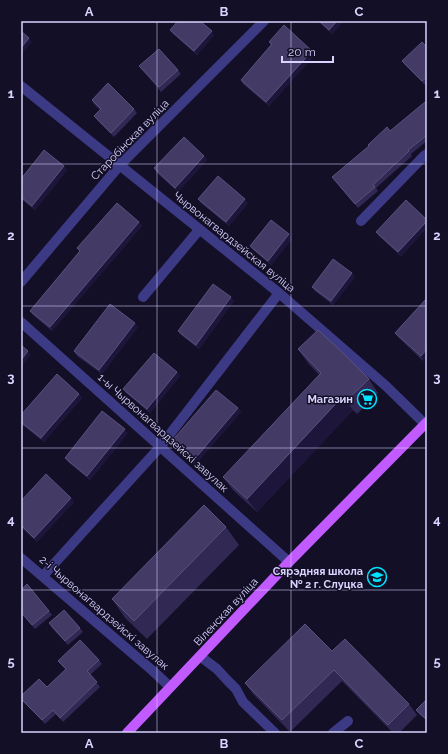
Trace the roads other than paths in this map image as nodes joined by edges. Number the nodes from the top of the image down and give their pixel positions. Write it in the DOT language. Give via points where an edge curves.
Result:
graph roads {
  1 [pos="264,21"];
  2 [pos="21,86"];
  3 [pos="427,154"];
  4 [pos="120,165"];
  5 [pos="362,222"];
  6 [pos="199,230"];
  7 [pos="21,282"];
  8 [pos="279,293"];
  9 [pos="143,297"];
  10 [pos="21,322"];
  11 [pos="426,423"];
  12 [pos="160,447"];
  13 [pos="21,558"];
  14 [pos="289,562"];
  15 [pos="42,576"];
  16 [pos="200,656"];
  17 [pos="170,687"];
  18 [pos="348,721"];
  19 [pos="127,733"];
  20 [pos="275,733"];
  21 [pos="333,733"];
  1 -- 4 [label="street, Старобінская вуліца"];
  2 -- 4 [label="street, Чырвонагвардзейская вуліца"];
  3 -- 5 [label="street"];
  4 -- 6 [label="street, Чырвонагвардзейская вуліца"];
  4 -- 7 [label="street, Старобінская вуліца"];
  6 -- 8 [label="street, Чырвонагвардзейская вуліца"];
  6 -- 9 [label="street"];
  8 -- 11 [label="street, Чырвонагвардзейская вуліца"];
  8 -- 12 [label="street"];
  10 -- 12 [label="street, 1-ы Чырвонагвардзейскі завулак"];
  11 -- 14 [label="main road, Віленская вуліца"];
  12 -- 14 [label="street, 1-ы Чырвонагвардзейскі завулак"];
  12 -- 15 [label="street"];
  13 -- 15 [label="street, 2-і Чырвонагвардзейскі завулак"];
  14 -- 16 [label="main road, Віленская вуліца"];
  15 -- 17 [label="street, 2-і Чырвонагвардзейскі завулак"];
  16 -- 17 [label="main road, Віленская вуліца"];
  16 -- 20 [label="street" via="217,669 236,689 243,702"];
  17 -- 19 [label="main road, Віленская вуліца"];
  18 -- 21 [label="street"];
}
